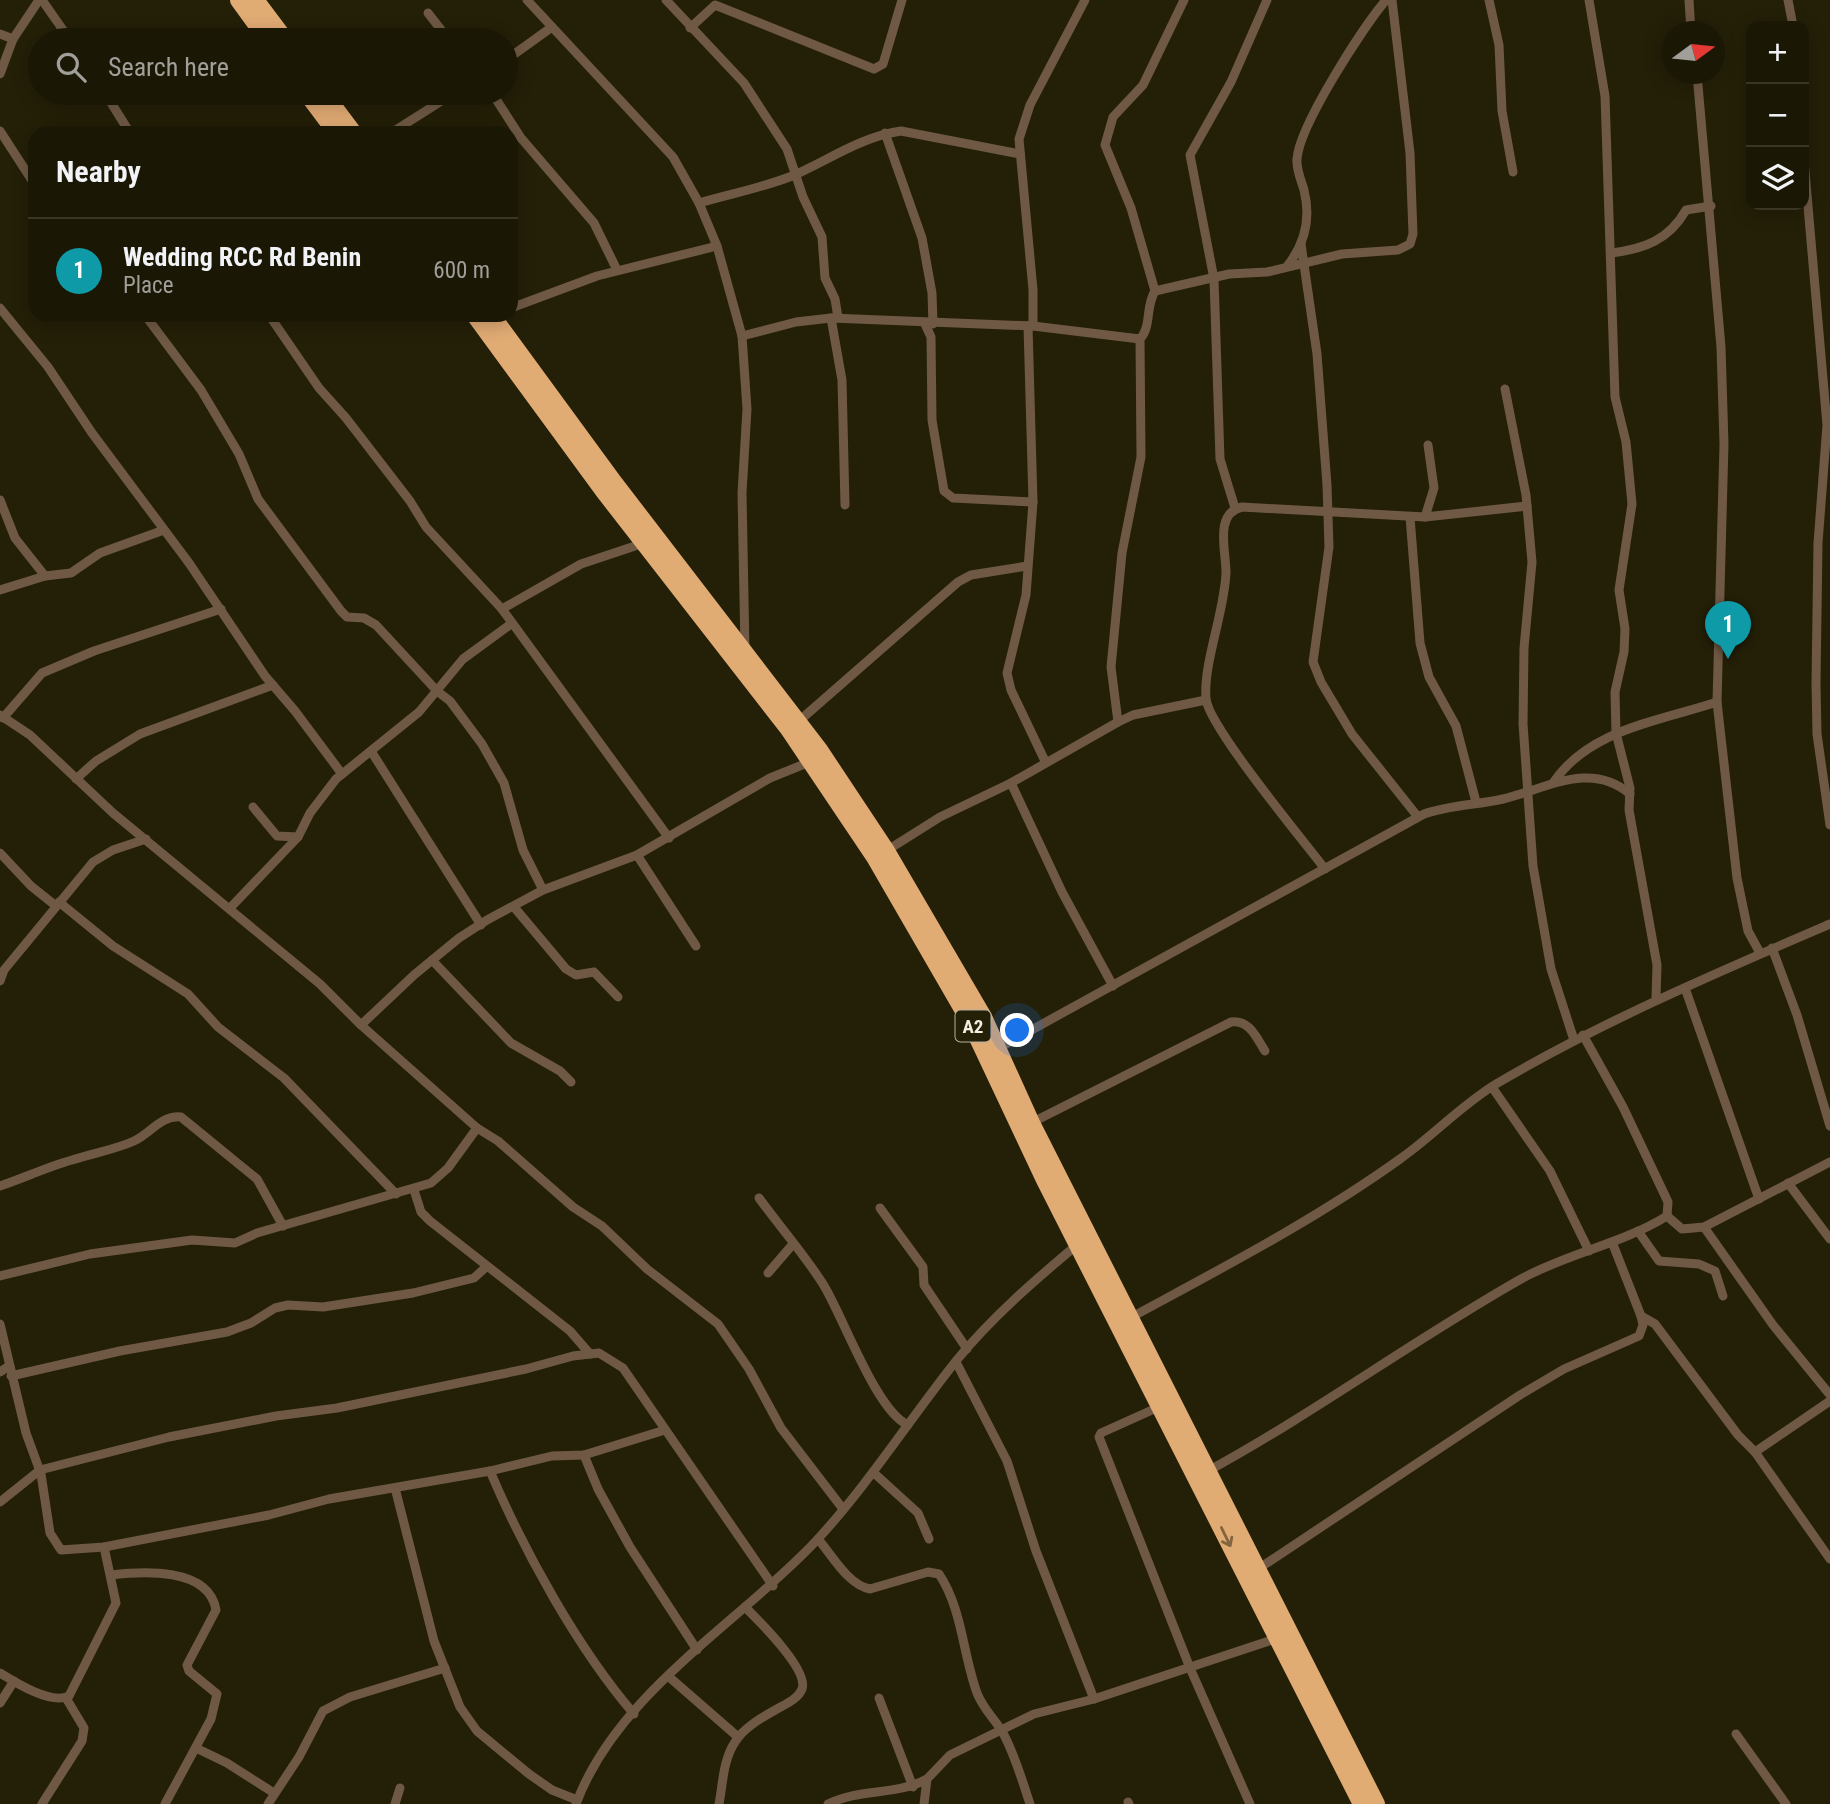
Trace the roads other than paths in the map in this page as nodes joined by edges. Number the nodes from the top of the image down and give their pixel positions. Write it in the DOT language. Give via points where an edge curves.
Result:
graph roads {
  1 [pos="41,0"];
  2 [pos="239,0"];
  3 [pos="255,0"];
  4 [pos="527,0"];
  5 [pos="666,0"];
  6 [pos="902,0"];
  7 [pos="1085,0"];
  8 [pos="1184,0"];
  9 [pos="1267,0"];
  10 [pos="1386,0"];
  11 [pos="1392,0"];
  12 [pos="1489,0"];
  13 [pos="1589,0"];
  14 [pos="1689,0"];
  15 [pos="1788,0"];
  16 [pos="428,13"];
  17 [pos="1690,21"];
  18 [pos="1792,21"];
  19 [pos="552,27"];
  20 [pos="61,28"];
  21 [pos="259,28"];
  22 [pos="276,28"];
  23 [pos="440,28"];
  24 [pos="690,28"];
  25 [pos="0,34"];
  26 [pos="13,39"];
  27 [pos="518,51"];
  28 [pos="0,74"];
  29 [pos="1698,84"];
  30 [pos="112,105"];
  31 [pos="316,105"];
  32 [pos="332,105"];
  33 [pos="435,105"];
  34 [pos="500,105"];
  35 [pos="126,126"];
  36 [pos="332,126"];
  37 [pos="348,126"];
  38 [pos="402,126"];
  39 [pos="513,126"];
  40 [pos="0,131"];
  41 [pos="518,133"];
  42 [pos="885,133"];
  43 [pos="1020,154"];
  44 [pos="1513,172"];
  45 [pos="28,174"];
  46 [pos="797,174"];
  47 [pos="699,203"];
  48 [pos="1711,206"];
  49 [pos="1809,210"];
  50 [pos="1301,244"];
  51 [pos="717,246"];
  52 [pos="1611,253"];
  53 [pos="1305,263"];
  54 [pos="1288,265"];
  55 [pos="617,270"];
  56 [pos="1214,279"];
  57 [pos="1155,291"];
  58 [pos="518,305"];
  59 [pos="0,308"];
  60 [pos="834,318"];
  61 [pos="152,322"];
  62 [pos="274,322"];
  63 [pos="480,322"];
  64 [pos="497,322"];
  65 [pos="929,324"];
  66 [pos="1030,326"];
  67 [pos="743,337"];
  68 [pos="1140,339"];
  69 [pos="1505,388"];
  70 [pos="1828,441"];
  71 [pos="1428,445"];
  72 [pos="0,500"];
  73 [pos="1034,502"];
  74 [pos="845,505"];
  75 [pos="1527,506"];
  76 [pos="1235,508"];
  77 [pos="1327,510"];
  78 [pos="1410,517"];
  79 [pos="1425,517"];
  80 [pos="164,530"];
  81 [pos="644,542"];
  82 [pos="1027,566"];
  83 [pos="45,576"];
  84 [pos="0,590"];
  85 [pos="221,609"];
  86 [pos="502,609"];
  87 [pos="511,624"];
  88 [pos="744,654"];
  89 [pos="273,685"];
  90 [pos="437,691"];
  91 [pos="1206,700"];
  92 [pos="1717,702"];
  93 [pos="2,716"];
  94 [pos="799,721"];
  95 [pos="1118,722"];
  96 [pos="1616,733"];
  97 [pos="371,751"];
  98 [pos="813,761"];
  99 [pos="1045,761"];
  100 [pos="342,774"];
  101 [pos="76,779"];
  102 [pos="1553,782"];
  103 [pos="1011,783"];
  104 [pos="1526,793"];
  105 [pos="1630,794"];
  106 [pos="1476,803"];
  107 [pos="253,807"];
  108 [pos="1418,817"];
  109 [pos="1830,825"];
  110 [pos="298,837"];
  111 [pos="669,838"];
  112 [pos="146,839"];
  113 [pos="886,851"];
  114 [pos="0,853"];
  115 [pos="637,855"];
  116 [pos="1325,869"];
  117 [pos="543,890"];
  118 [pos="57,904"];
  119 [pos="231,907"];
  120 [pos="514,907"];
  121 [pos="481,925"];
  122 [pos="1830,925"];
  123 [pos="695,946"];
  124 [pos="1772,948"];
  125 [pos="1760,953"];
  126 [pos="432,960"];
  127 [pos="0,981"];
  128 [pos="1113,986"];
  129 [pos="1685,988"];
  130 [pos="618,997"];
  131 [pos="1656,998"];
  132 [pos="361,1025"];
  133 [pos="1579,1038"];
  134 [pos="997,1049"];
  135 [pos="1265,1051"];
  136 [pos="571,1082"];
  137 [pos="1492,1087"];
  138 [pos="1031,1123"];
  139 [pos="1830,1126"];
  140 [pos="477,1128"];
  141 [pos="1830,1162"];
  142 [pos="1788,1183"];
  143 [pos="0,1185"];
  144 [pos="414,1190"];
  145 [pos="396,1194"];
  146 [pos="759,1198"];
  147 [pos="1759,1199"];
  148 [pos="880,1208"];
  149 [pos="1667,1216"];
  150 [pos="283,1226"];
  151 [pos="1704,1227"];
  152 [pos="1638,1231"];
  153 [pos="1830,1239"];
  154 [pos="1612,1242"];
  155 [pos="793,1244"];
  156 [pos="1078,1244"];
  157 [pos="1589,1251"];
  158 [pos="486,1267"];
  159 [pos="768,1273"];
  160 [pos="0,1276"];
  161 [pos="1723,1296"];
  162 [pos="1641,1316"];
  163 [pos="1130,1318"];
  164 [pos="0,1324"];
  165 [pos="967,1349"];
  166 [pos="590,1354"];
  167 [pos="956,1362"];
  168 [pos="10,1371"];
  169 [pos="0,1372"];
  170 [pos="1830,1398"];
  171 [pos="1161,1406"];
  172 [pos="908,1425"];
  173 [pos="665,1430"];
  174 [pos="1755,1452"];
  175 [pos="584,1455"];
  176 [pos="40,1470"];
  177 [pos="490,1471"];
  178 [pos="1208,1471"];
  179 [pos="874,1473"];
  180 [pos="396,1488"];
  181 [pos="0,1502"];
  182 [pos="843,1509"];
  183 [pos="818,1539"];
  184 [pos="929,1539"];
  185 [pos="104,1547"];
  186 [pos="1830,1559"];
  187 [pos="1258,1569"];
  188 [pos="110,1575"];
  189 [pos="773,1586"];
  190 [pos="746,1607"];
  191 [pos="1278,1639"];
  192 [pos="697,1650"];
  193 [pos="445,1668"];
  194 [pos="1190,1668"];
  195 [pos="0,1673"];
  196 [pos="668,1676"];
  197 [pos="14,1681"];
  198 [pos="66,1698"];
  199 [pos="879,1698"];
  200 [pos="1094,1699"];
  201 [pos="0,1703"];
  202 [pos="634,1714"];
  203 [pos="1002,1730"];
  204 [pos="1736,1734"];
  205 [pos="738,1737"];
  206 [pos="195,1748"];
  207 [pos="927,1779"];
  208 [pos="913,1787"];
  209 [pos="400,1788"];
  210 [pos="274,1793"];
  211 [pos="576,1802"];
  212 [pos="42,1804"];
  213 [pos="165,1804"];
  214 [pos="268,1804"];
  215 [pos="395,1804"];
  216 [pos="719,1804"];
  217 [pos="828,1804"];
  218 [pos="924,1804"];
  219 [pos="1031,1804"];
  220 [pos="1250,1804"];
  221 [pos="1362,1804"];
  222 [pos="1376,1804"];
  223 [pos="1786,1804"];
  1 -- 20 [label="street"];
  1 -- 26 [label="street"];
  2 -- 21 [label="highway"];
  3 -- 22 [label="highway"];
  4 -- 19 [label="street"];
  5 -- 24 [label="street"];
  6 -- 24 [label="street" via="883,64 874,69 715,5"];
  7 -- 43 [label="street" via="1025,115"];
  8 -- 57 [label="street" via="1143,85 1113,117 1105,145 1131,208"];
  9 -- 56 [label="street" via="1231,82 1190,156"];
  10 -- 50 [label="street" via="1350,50 1300,146 1297,167 1308,209"];
  11 -- 53 [label="street" via="1410,153 1410,244 1398,250 1342,254"];
  12 -- 44 [label="street" via="1499,45 1502,111"];
  13 -- 52 [label="street" via="1605,96"];
  14 -- 17 [label="street"];
  15 -- 18 [label="street"];
  16 -- 23 [label="street"];
  19 -- 27 [label="street"];
  19 -- 47 [label="street" via="673,156"];
  24 -- 46 [label="street" via="744,83 787,149"];
  25 -- 26 [label="street"];
  26 -- 28 [label="street"];
  29 -- 48 [label="street"];
  30 -- 35 [label="street"];
  31 -- 36 [label="highway"];
  32 -- 37 [label="highway"];
  33 -- 38 [label="street"];
  34 -- 39 [label="street"];
  40 -- 45 [label="street"];
  41 -- 55 [label="street" via="594,222"];
  42 -- 43 [label="street" via="901,131"];
  42 -- 46 [label="street" via="823,158"];
  42 -- 65 [label="street" via="922,238 932,293"];
  43 -- 66 [label="street" via="1033,290"];
  46 -- 47 [label="street"];
  46 -- 60 [label="street" via="822,237 825,278 835,299"];
  47 -- 51 [label="street"];
  48 -- 52 [label="street" via="1686,210 1675,226 1646,248"];
  48 -- 92 [label="street" via="1724,444"];
  49 -- 70 [label="street"];
  50 -- 53 [label="street"];
  50 -- 54 [label="street"];
  51 -- 55 [label="street"];
  51 -- 67 [label="street"];
  52 -- 96 [label="street" via="1615,397 1626,442 1632,504 1619,590 1625,629 1615,692"];
  53 -- 54 [label="street"];
  53 -- 77 [label="street" via="1317,354"];
  54 -- 56 [label="street"];
  55 -- 58 [label="street"];
  56 -- 57 [label="street"];
  56 -- 76 [label="street" via="1220,459"];
  57 -- 68 [label="street" via="1148,308 1147,332"];
  59 -- 80 [label="street" via="48,367"];
  60 -- 65 [label="street"];
  60 -- 67 [label="street" via="796,322"];
  60 -- 74 [label="street" via="842,380"];
  61 -- 90 [label="street" via="201,390 239,454 258,499 341,611 376,625"];
  62 -- 86 [label="street" via="426,527"];
  63 -- 81 [label="highway, A2"];
  64 -- 88 [label="highway, A2"];
  65 -- 66 [label="street"];
  65 -- 73 [label="street" via="932,420 944,491 953,498"];
  66 -- 68 [label="street"];
  66 -- 73 [label="street"];
  67 -- 88 [label="street" via="747,409 741,493"];
  68 -- 95 [label="street" via="1141,457 1122,553 1111,667"];
  69 -- 75 [label="street"];
  70 -- 109 [label="street" via="1818,543 1816,683 1817,734"];
  71 -- 79 [label="street" via="1434,488"];
  72 -- 83 [label="street" via="15,538"];
  73 -- 82 [label="street"];
  75 -- 79 [label="street"];
  75 -- 104 [label="street" via="1532,562 1524,648"];
  76 -- 77 [label="street"];
  76 -- 91 [label="street" via="1224,527 1226,572"];
  77 -- 78 [label="street"];
  77 -- 108 [label="street" via="1329,547 1313,649 1316,671 1352,734"];
  78 -- 79 [label="street"];
  78 -- 106 [label="street" via="1420,643 1429,677 1456,726"];
  80 -- 83 [label="street" via="100,552 71,573"];
  80 -- 85 [label="street"];
  81 -- 86 [label="street" via="581,564"];
  81 -- 98 [label="highway, A2"];
  82 -- 94 [label="street" via="971,575 958,582"];
  82 -- 99 [label="street" via="1024,609 1007,677"];
  83 -- 84 [label="street"];
  85 -- 89 [label="street"];
  85 -- 93 [label="street" via="42,673"];
  86 -- 87 [label="street"];
  87 -- 90 [label="street" via="463,659"];
  87 -- 111 [label="street"];
  88 -- 94 [label="highway, A2"];
  89 -- 100 [label="street"];
  89 -- 101 [label="street" via="140,734"];
  90 -- 97 [label="street"];
  90 -- 117 [label="street" via="465,720 497,769 510,798 523,850"];
  91 -- 95 [label="street"];
  91 -- 116 [label="street" via="1238,755"];
  92 -- 96 [label="street"];
  92 -- 125 [label="street" via="1737,878 1748,931"];
  93 -- 101 [label="street" via="30,735"];
  94 -- 113 [label="highway, A2"];
  95 -- 99 [label="street"];
  96 -- 102 [label="street" via="1577,753"];
  96 -- 105 [label="street"];
  97 -- 100 [label="street"];
  97 -- 121 [label="street"];
  98 -- 111 [label="street" via="770,778"];
  98 -- 156 [label="highway, A2" via="875,857 971,1023"];
  99 -- 103 [label="street"];
  100 -- 110 [label="street" via="326,790"];
  101 -- 112 [label="street"];
  102 -- 104 [label="street"];
  102 -- 105 [label="street" via="1601,778"];
  103 -- 113 [label="street" via="940,817"];
  103 -- 128 [label="street"];
  104 -- 106 [label="street"];
  104 -- 133 [label="street" via="1532,866 1551,969"];
  105 -- 131 [label="street" via="1657,965"];
  106 -- 108 [label="street"];
  107 -- 110 [label="street" via="277,836"];
  108 -- 116 [label="street"];
  110 -- 119 [label="street"];
  111 -- 115 [label="street"];
  112 -- 118 [label="street" via="93,862"];
  112 -- 119 [label="street"];
  113 -- 134 [label="highway, A2"];
  114 -- 118 [label="street" via="31,886"];
  115 -- 117 [label="street"];
  115 -- 123 [label="street"];
  116 -- 128 [label="street"];
  117 -- 120 [label="street"];
  118 -- 127 [label="street"];
  118 -- 145 [label="street" via="188,994 218,1027 292,1086"];
  119 -- 132 [label="street"];
  120 -- 121 [label="street"];
  120 -- 130 [label="street" via="566,969 576,975 594,972"];
  121 -- 126 [label="street"];
  122 -- 124 [label="street"];
  124 -- 125 [label="street"];
  124 -- 139 [label="street"];
  125 -- 129 [label="street"];
  126 -- 132 [label="street"];
  126 -- 136 [label="street" via="511,1043"];
  128 -- 134 [label="street"];
  129 -- 131 [label="street"];
  129 -- 147 [label="street"];
  131 -- 133 [label="street"];
  132 -- 140 [label="street"];
  133 -- 137 [label="street"];
  133 -- 149 [label="street" via="1623,1107 1668,1202"];
  134 -- 138 [label="highway, A2"];
  135 -- 138 [label="street" via="1248,1026 1231,1022"];
  137 -- 157 [label="street" via="1550,1171"];
  137 -- 163 [label="street" via="1401,1158 1309,1219"];
  138 -- 163 [label="highway, A2"];
  140 -- 144 [label="street" via="441,1176"];
  140 -- 182 [label="street" via="498,1140 718,1324 750,1369 781,1428"];
  141 -- 142 [label="street"];
  142 -- 147 [label="street"];
  142 -- 153 [label="street"];
  143 -- 150 [label="street" via="116,1149 162,1121 181,1116 257,1179"];
  144 -- 145 [label="street"];
  144 -- 158 [label="street" via="421,1212"];
  145 -- 150 [label="street"];
  146 -- 155 [label="street"];
  147 -- 151 [label="street"];
  148 -- 165 [label="street" via="923,1266 924,1285"];
  149 -- 151 [label="street" via="1682,1228"];
  149 -- 152 [label="street"];
  150 -- 160 [label="street" via="236,1243 192,1240 110,1251"];
  151 -- 170 [label="street"];
  152 -- 154 [label="street"];
  152 -- 161 [label="street" via="1659,1261 1699,1264 1715,1271"];
  154 -- 157 [label="street"];
  154 -- 162 [label="street"];
  155 -- 159 [label="street"];
  155 -- 172 [label="street" via="824,1286 885,1403"];
  156 -- 165 [label="street"];
  156 -- 171 [label="highway, A2"];
  157 -- 178 [label="street" via="1551,1263 1517,1282 1274,1435"];
  158 -- 166 [label="street" via="570,1331"];
  158 -- 168 [label="street" via="474,1278 413,1293 323,1307 288,1305 227,1332"];
  162 -- 174 [label="street" via="1655,1324"];
  162 -- 187 [label="street" via="1639,1336 1520,1395"];
  163 -- 178 [label="highway, A2"];
  164 -- 168 [label="street"];
  165 -- 167 [label="street"];
  166 -- 173 [label="street" via="605,1355 624,1368"];
  166 -- 176 [label="street" via="337,1408 169,1437"];
  167 -- 172 [label="street"];
  167 -- 200 [label="street" via="1007,1461 1036,1551"];
  168 -- 169 [label="street"];
  168 -- 176 [label="street"];
  170 -- 174 [label="street"];
  171 -- 191 [label="highway, A2, one-way"];
  171 -- 194 [label="street" via="1099,1434"];
  172 -- 179 [label="street"];
  173 -- 175 [label="street"];
  173 -- 189 [label="street"];
  174 -- 186 [label="street"];
  175 -- 177 [label="street" via="552,1456"];
  175 -- 192 [label="street" via="630,1547"];
  176 -- 181 [label="street"];
  176 -- 185 [label="street" via="55,1545 66,1551"];
  177 -- 180 [label="street"];
  177 -- 202 [label="street" via="508,1514 584,1647"];
  178 -- 187 [label="highway, A2"];
  179 -- 182 [label="street"];
  179 -- 184 [label="street" via="918,1513"];
  180 -- 185 [label="street"];
  180 -- 193 [label="street" via="434,1641"];
  182 -- 183 [label="street"];
  183 -- 189 [label="street"];
  183 -- 203 [label="street" via="863,1588 928,1572 939,1574 950,1595 977,1692 990,1719"];
  185 -- 188 [label="street"];
  187 -- 222 [label="highway, A2"];
  188 -- 198 [label="street" via="116,1596 114,1609"];
  188 -- 206 [label="street" via="157,1570 185,1578 211,1595 216,1610 187,1665 217,1694 211,1719"];
  189 -- 190 [label="street"];
  190 -- 192 [label="street"];
  190 -- 205 [label="street" via="789,1658 803,1685 798,1697"];
  191 -- 194 [label="street"];
  191 -- 221 [label="highway, A2"];
  192 -- 196 [label="street"];
  193 -- 210 [label="street" via="323,1711"];
  193 -- 211 [label="street" via="460,1707 477,1731 552,1790"];
  194 -- 200 [label="street"];
  194 -- 220 [label="street"];
  195 -- 197 [label="street"];
  196 -- 202 [label="street"];
  196 -- 205 [label="street"];
  197 -- 198 [label="street"];
  197 -- 201 [label="street"];
  198 -- 212 [label="street" via="84,1728 82,1741"];
  199 -- 208 [label="street"];
  200 -- 203 [label="street" via="1044,1710"];
  202 -- 211 [label="street" via="604,1751"];
  203 -- 207 [label="street" via="950,1755"];
  203 -- 219 [label="street"];
  204 -- 223 [label="street"];
  205 -- 216 [label="street" via="729,1752"];
  206 -- 210 [label="street"];
  206 -- 213 [label="street"];
  207 -- 208 [label="street"];
  207 -- 218 [label="street"];
  208 -- 217 [label="street" via="860,1793"];
  209 -- 215 [label="street"];
  210 -- 214 [label="street"];
}
